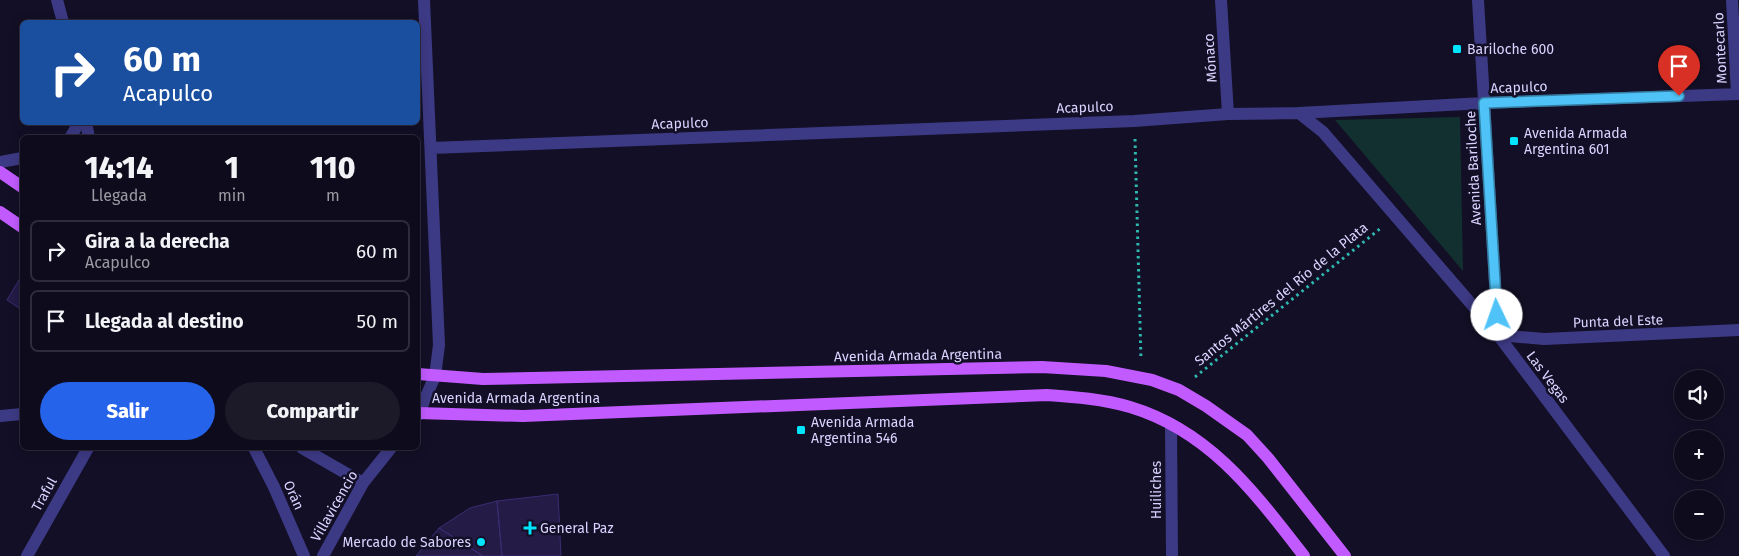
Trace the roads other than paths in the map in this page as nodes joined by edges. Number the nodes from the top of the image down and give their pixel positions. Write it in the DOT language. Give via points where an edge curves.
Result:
graph roads {
  1 [pos="57,0"];
  2 [pos="424,0"];
  3 [pos="1221,0"];
  4 [pos="1478,0"];
  5 [pos="1732,0"];
  6 [pos="62,20"];
  7 [pos="1738,94"];
  8 [pos="1484,103"];
  9 [pos="1298,113"];
  10 [pos="1228,114"];
  11 [pos="431,148"];
  12 [pos="20,158"];
  13 [pos="0,162"];
  14 [pos="0,172"];
  15 [pos="20,186"];
  16 [pos="0,212"];
  17 [pos="20,226"];
  18 [pos="1739,330"];
  19 [pos="1498,334"];
  20 [pos="420,374"];
  21 [pos="435,376"];
  22 [pos="420,410"];
  23 [pos="20,414"];
  24 [pos="420,414"];
  25 [pos="0,416"];
  26 [pos="1171,424"];
  27 [pos="87,450"];
  28 [pos="255,450"];
  29 [pos="305,450"];
  30 [pos="389,450"];
  31 [pos="363,483"];
  32 [pos="28,556"];
  33 [pos="304,556"];
  34 [pos="322,556"];
  35 [pos="1172,556"];
  36 [pos="1304,556"];
  37 [pos="1345,556"];
  38 [pos="1664,556"];
  1 -- 6 [label="street"];
  2 -- 11 [label="street"];
  3 -- 10 [label="street, Mónaco"];
  4 -- 8 [label="street, Avenida Bariloche"];
  5 -- 7 [label="street, Montecarlo"];
  7 -- 8 [label="street, Acapulco"];
  8 -- 9 [label="street, Acapulco"];
  8 -- 19 [label="street, Avenida Bariloche"];
  9 -- 10 [label="street, Acapulco"];
  9 -- 19 [label="street, Las Vegas" via="1323,132"];
  10 -- 11 [label="street, Acapulco"];
  11 -- 21 [label="street" via="439,345"];
  12 -- 13 [label="street"];
  14 -- 15 [label="main road"];
  16 -- 17 [label="main road"];
  18 -- 19 [label="street, Punta del Este" via="1544,339"];
  19 -- 38 [label="street, Las Vegas"];
  20 -- 21 [label="main road, Avenida Armada Argentina"];
  21 -- 22 [label="street"];
  21 -- 37 [label="main road, Avenida Armada Argentina" via="483,379 1042,367 1074,368 1152,380 1179,390 1247,435"];
  23 -- 25 [label="street"];
  24 -- 26 [label="main road, Avenida Armada Argentina" via="523,416 1047,395 1100,400 1131,407"];
  26 -- 35 [label="street, Huiliches"];
  26 -- 36 [label="main road, Avenida Armada Argentina" via="1195,438 1241,478"];
  27 -- 32 [label="street, Traful"];
  28 -- 33 [label="street, Orán"];
  29 -- 31 [label="street"];
  30 -- 31 [label="street, Villavicencio"];
  31 -- 34 [label="street, Villavicencio"];
}
